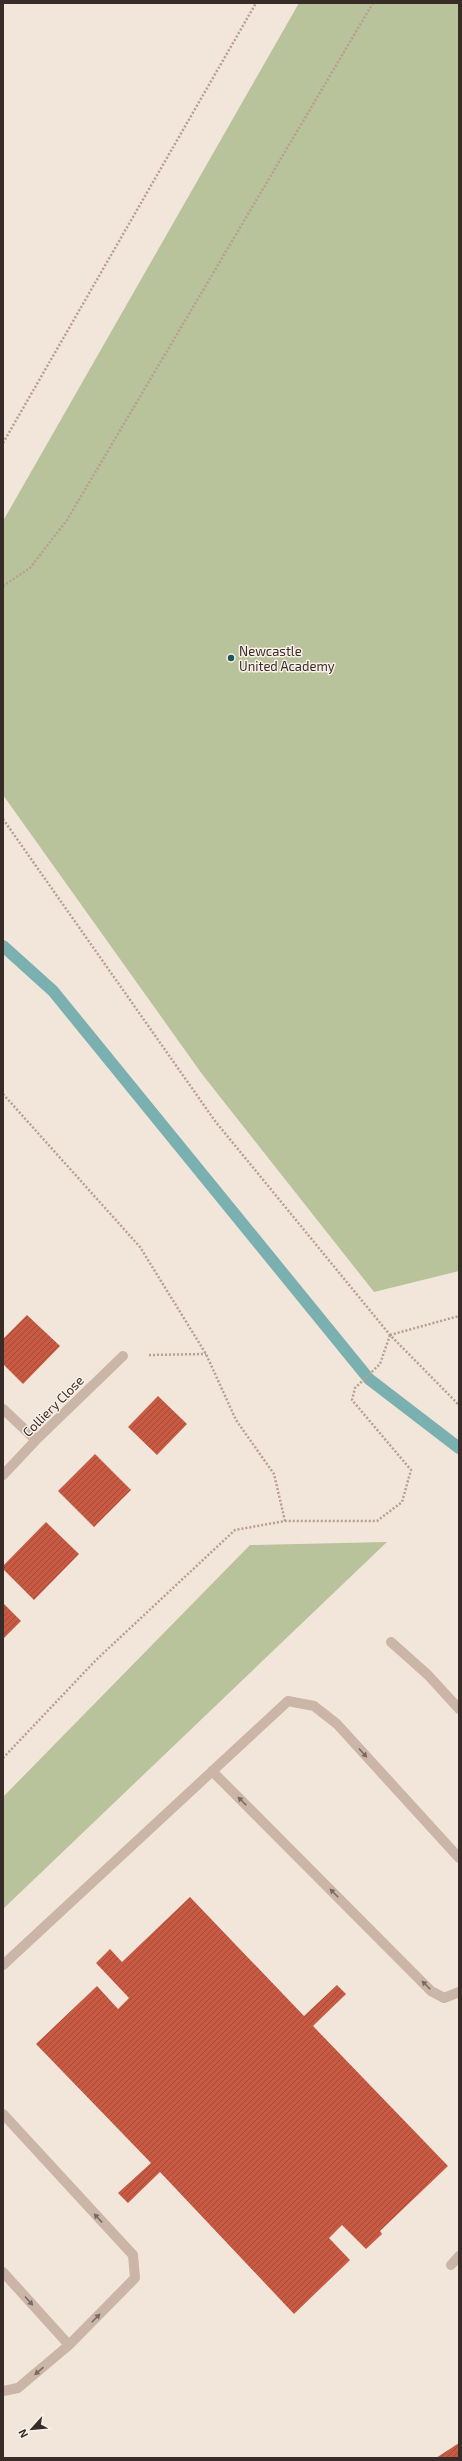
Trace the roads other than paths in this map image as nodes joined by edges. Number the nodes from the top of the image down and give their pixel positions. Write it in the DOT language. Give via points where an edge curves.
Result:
graph roads {
  1 [pos="123,1356"];
  2 [pos="3,1409"];
  3 [pos="36,1440"];
  4 [pos="3,1475"];
  5 [pos="391,1642"];
  6 [pos="459,1709"];
  7 [pos="212,1771"];
  8 [pos="459,1858"];
  9 [pos="3,1965"];
  10 [pos="459,1992"];
  11 [pos="3,2114"];
  12 [pos="459,2256"];
  13 [pos="451,2264"];
  14 [pos="3,2272"];
  15 [pos="69,2345"];
  16 [pos="3,2391"];
  1 -- 3 [label="street, Colliery Close"];
  2 -- 3 [label="street"];
  3 -- 4 [label="street, Colliery Close"];
  5 -- 6 [label="street" via="428,1675"];
  7 -- 8 [label="street, one-way" via="288,1701 314,1706 337,1724"];
  7 -- 9 [label="street"];
  10 -- 7 [label="street, one-way" via="444,1998 431,1991"];
  15 -- 11 [label="street, one-way" via="135,2278 133,2255"];
  12 -- 13 [label="street"];
  14 -- 15 [label="street, one-way"];
  15 -- 16 [label="street, one-way" via="18,2388"];
}
